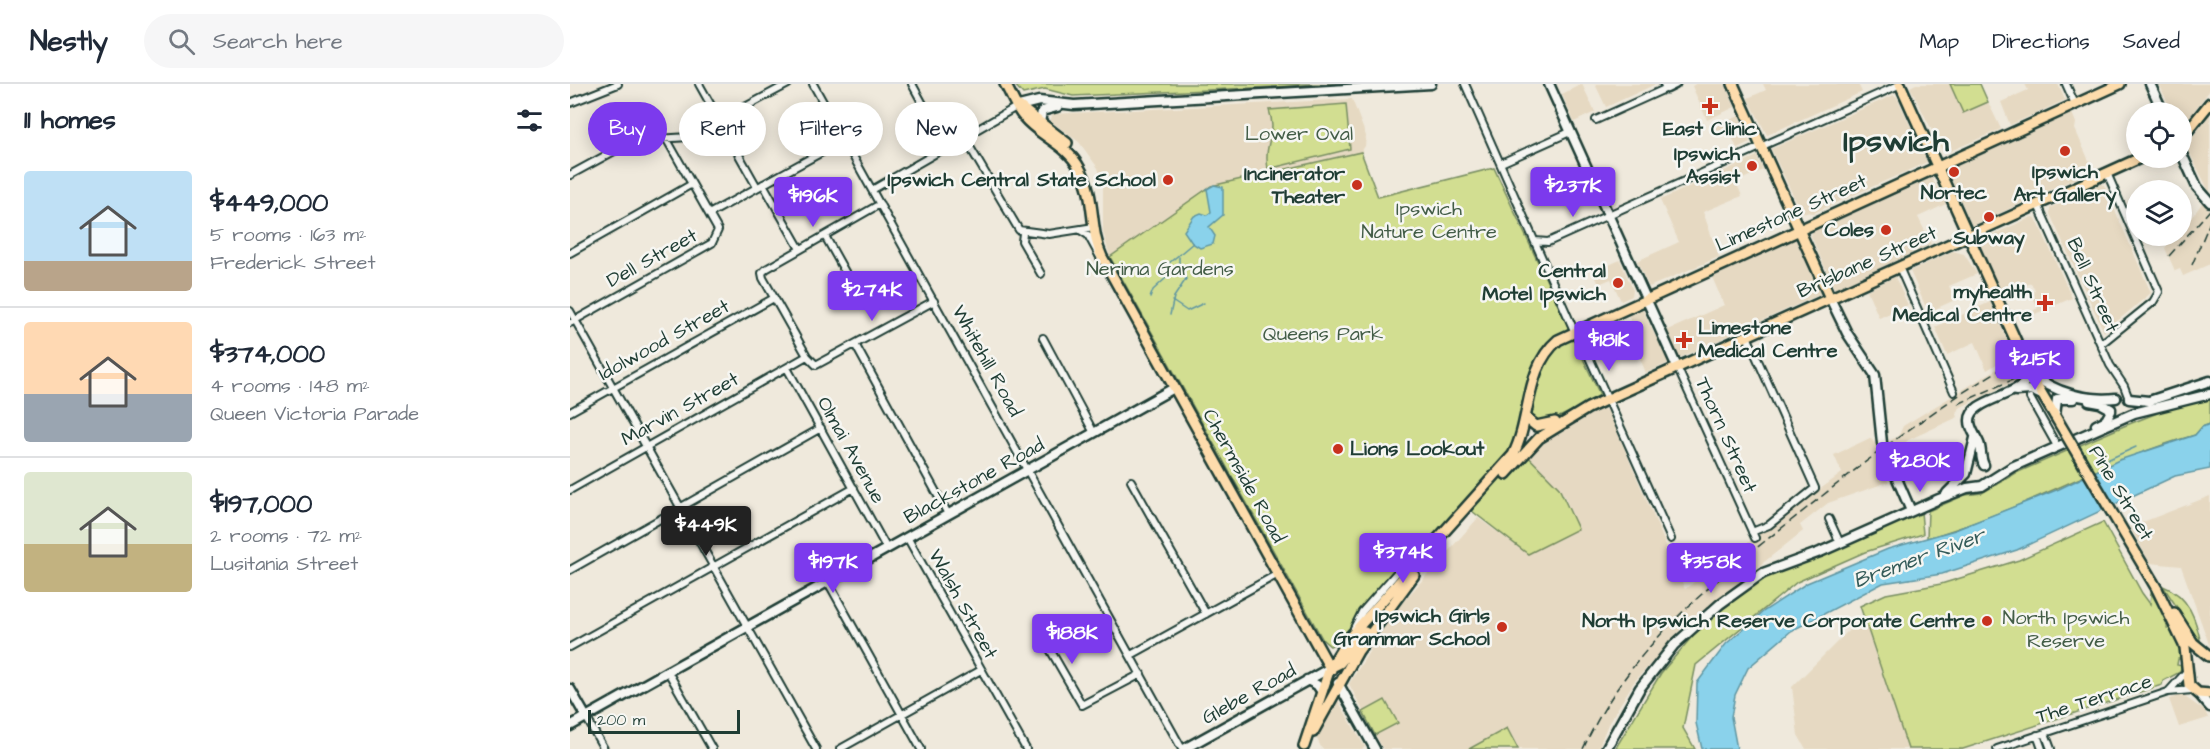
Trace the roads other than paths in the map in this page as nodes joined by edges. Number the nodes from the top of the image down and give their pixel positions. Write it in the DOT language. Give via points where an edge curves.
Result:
graph roads {
  1 [pos="618,84"];
  2 [pos="699,84"];
  3 [pos="788,84"];
  4 [pos="813,84"];
  5 [pos="912,84"];
  6 [pos="1005,84"];
  7 [pos="1431,84"];
  8 [pos="1465,84"];
  9 [pos="1549,84"];
  10 [pos="1733,84"];
  11 [pos="1900,84"];
  12 [pos="2066,84"];
  13 [pos="2120,84"];
  14 [pos="2150,84"];
  15 [pos="1671,85"];
  16 [pos="709,102"];
  17 [pos="755,102"];
  18 [pos="823,102"];
  19 [pos="922,102"];
  20 [pos="2158,102"];
  21 [pos="570,103"];
  22 [pos="2210,103"];
  23 [pos="1078,104"];
  24 [pos="2075,104"];
  25 [pos="1063,105"];
  26 [pos="1019,106"];
  27 [pos="1596,120"];
  28 [pos="1040,123"];
  29 [pos="2192,125"];
  30 [pos="979,129"];
  31 [pos="1570,132"];
  32 [pos="667,140"];
  33 [pos="1761,146"];
  34 [pos="605,156"];
  35 [pos="742,156"];
  36 [pos="815,156"];
  37 [pos="853,156"];
  38 [pos="933,156"];
  39 [pos="975,156"];
  40 [pos="1501,163"];
  41 [pos="2126,164"];
  42 [pos="1937,166"];
  43 [pos="2188,168"];
  44 [pos="2107,173"];
  45 [pos="570,175"];
  46 [pos="692,184"];
  47 [pos="760,186"];
  48 [pos="872,190"];
  49 [pos="2208,200"];
  50 [pos="880,204"];
  51 [pos="2038,205"];
  52 [pos="709,214"];
  53 [pos="1608,215"];
  54 [pos="1094,222"];
  55 [pos="1798,229"];
  56 [pos="1078,230"];
  57 [pos="1023,233"];
  58 [pos="825,236"];
  59 [pos="1969,236"];
  60 [pos="1535,241"];
  61 [pos="800,249"];
  62 [pos="570,253"];
  63 [pos="1103,259"];
  64 [pos="1899,267"];
  65 [pos="1041,274"];
  66 [pos="849,279"];
  67 [pos="774,298"];
  68 [pos="1646,298"];
  69 [pos="1830,298"];
  70 [pos="934,301"];
  71 [pos="570,311"];
  72 [pos="572,321"];
  73 [pos="1577,330"];
  74 [pos="1747,336"];
  75 [pos="1043,338"];
  76 [pos="2101,344"];
  77 [pos="856,346"];
  78 [pos="807,356"];
  79 [pos="1677,367"];
  80 [pos="787,368"];
  81 [pos="2030,372"];
  82 [pos="2118,378"];
  83 [pos="2210,381"];
  84 [pos="613,387"];
  85 [pos="1174,388"];
  86 [pos="2012,391"];
  87 [pos="1954,392"];
  88 [pos="2210,394"];
  89 [pos="2042,395"];
  90 [pos="2030,398"];
  91 [pos="2116,398"];
  92 [pos="1608,399"];
  93 [pos="2129,399"];
  94 [pos="2111,410"];
  95 [pos="570,412"];
  96 [pos="1577,414"];
  97 [pos="2055,416"];
  98 [pos="2127,417"];
  99 [pos="1526,418"];
  100 [pos="821,428"];
  101 [pos="1094,433"];
  102 [pos="1975,437"];
  103 [pos="2075,437"];
  104 [pos="1882,443"];
  105 [pos="2057,446"];
  106 [pos="646,447"];
  107 [pos="1888,458"];
  108 [pos="1985,466"];
  109 [pos="2012,467"];
  110 [pos="1028,470"];
  111 [pos="1968,471"];
  112 [pos="1131,481"];
  113 [pos="1987,482"];
  114 [pos="1975,486"];
  115 [pos="854,488"];
  116 [pos="570,490"];
  117 [pos="1940,499"];
  118 [pos="680,507"];
  119 [pos="1911,511"];
  120 [pos="948,514"];
  121 [pos="1829,519"];
  122 [pos="907,537"];
  123 [pos="1671,539"];
  124 [pos="1840,543"];
  125 [pos="1433,547"];
  126 [pos="887,549"];
  127 [pos="714,567"];
  128 [pos="570,570"];
  129 [pos="1278,574"];
  130 [pos="828,582"];
  131 [pos="2157,589"];
  132 [pos="1206,614"];
  133 [pos="1379,620"];
  134 [pos="747,626"];
  135 [pos="1352,634"];
  136 [pos="1044,639"];
  137 [pos="570,647"];
  138 [pos="1343,647"];
  139 [pos="1319,649"];
  140 [pos="1131,655"];
  141 [pos="2210,656"];
  142 [pos="1330,668"];
  143 [pos="668,670"];
  144 [pos="981,670"];
  145 [pos="2187,670"];
  146 [pos="1141,674"];
  147 [pos="1307,680"];
  148 [pos="1338,683"];
  149 [pos="570,689"];
  150 [pos="2195,691"];
  151 [pos="1322,692"];
  152 [pos="2168,692"];
  153 [pos="2210,694"];
  154 [pos="2210,707"];
  155 [pos="901,714"];
  156 [pos="586,717"];
  157 [pos="570,726"];
  158 [pos="2045,732"];
  159 [pos="2037,735"];
  160 [pos="1303,747"];
  161 [pos="2050,747"];
  162 [pos="604,749"];
  163 [pos="712,749"];
  164 [pos="816,749"];
  165 [pos="840,749"];
  166 [pos="921,749"];
  167 [pos="1026,749"];
  168 [pos="1183,749"];
  169 [pos="1375,749"];
  170 [pos="1606,749"];
  171 [pos="1997,749"];
  172 [pos="2042,749"];
  1 -- 21 [label="street"];
  2 -- 16 [label="street"];
  3 -- 17 [label="street"];
  4 -- 18 [label="street, Whitehill Road"];
  5 -- 19 [label="street"];
  6 -- 26 [label="main road, Chermside Road"];
  7 -- 23 [label="street"];
  8 -- 40 [label="street"];
  9 -- 31 [label="street, Thorn Street"];
  10 -- 33 [label="main road"];
  11 -- 33 [label="street"];
  11 -- 42 [label="main road, Pine Street"];
  12 -- 24 [label="street"];
  13 -- 24 [label="main road, Limestone Street"];
  14 -- 20 [label="street"];
  15 -- 27 [label="street"];
  22 -- 29 [label="main road"];
  23 -- 25 [label="street"];
  23 -- 26 [label="street" via="1040,96"];
  24 -- 42 [label="main road, Limestone Street"];
  25 -- 26 [label="street" via="1039,101"];
  25 -- 28 [label="street" via="1043,110"];
  26 -- 28 [label="main road, Chermside Road"];
  26 -- 30 [label="street"];
  26 -- 54 [label="main road, Chermside Road" via="1026,119 1066,150 1078,165 1087,185"];
  28 -- 54 [label="main road, Chermside Road" via="1071,147 1085,165 1094,190"];
  31 -- 40 [label="street"];
  31 -- 53 [label="street, Thorn Street"];
  32 -- 46 [label="street"];
  33 -- 53 [label="street"];
  33 -- 55 [label="main road"];
  34 -- 45 [label="street"];
  35 -- 47 [label="street"];
  36 -- 47 [label="street"];
  37 -- 48 [label="street, Whitehill Road"];
  38 -- 48 [label="street"];
  39 -- 57 [label="street" via="1014,225"];
  40 -- 60 [label="street"];
  41 -- 44 [label="main road, Brisbane Street"];
  42 -- 55 [label="main road, Limestone Street"];
  42 -- 59 [label="main road, Pine Street"];
  43 -- 49 [label="street"];
  44 -- 51 [label="main road, Brisbane Street"];
  44 -- 76 [label="street" via="2158,295"];
  46 -- 52 [label="street"];
  46 -- 62 [label="street"];
  47 -- 52 [label="street"];
  47 -- 61 [label="street"];
  48 -- 50 [label="street, Whitehill Road"];
  50 -- 58 [label="street"];
  50 -- 70 [label="street, Whitehill Road"];
  51 -- 59 [label="main road, Brisbane Street"];
  51 -- 76 [label="street, Bell Street"];
  52 -- 72 [label="street, Dell Street" via="718,230 712,243"];
  53 -- 60 [label="street" via="1546,243"];
  53 -- 68 [label="street, Thorn Street"];
  54 -- 56 [label="street"];
  54 -- 63 [label="main road, Chermside Road"];
  55 -- 68 [label="main road, Limestone Street"];
  55 -- 69 [label="main road"];
  56 -- 57 [label="street"];
  56 -- 63 [label="street" via="1088,235"];
  57 -- 65 [label="street" via="1023,242"];
  58 -- 61 [label="street"];
  58 -- 66 [label="street"];
  59 -- 64 [label="main road, Brisbane Street"];
  59 -- 81 [label="main road, Pine Street"];
  60 -- 73 [label="street"];
  61 -- 67 [label="street" via="762,273"];
  63 -- 85 [label="main road, Chermside Road"];
  64 -- 69 [label="main road, Brisbane Street"];
  64 -- 87 [label="street"];
  67 -- 78 [label="street"];
  67 -- 84 [label="street, Idolwood Street"];
  68 -- 73 [label="main road, Limestone Street"];
  68 -- 79 [label="street, Thorn Street"];
  69 -- 74 [label="main road, Brisbane Street"];
  69 -- 104 [label="street" via="1847,333 1874,372"];
  70 -- 77 [label="street"];
  70 -- 110 [label="street, Whitehill Road"];
  71 -- 72 [label="street"];
  72 -- 84 [label="street"];
  73 -- 92 [label="street"];
  73 -- 99 [label="main road, Limestone Street" via="1553,344 1541,359"];
  74 -- 79 [label="main road, Brisbane Street"];
  74 -- 79 [label="street, Thorn Street" via="1815,488 1753,535"];
  75 -- 101 [label="street"];
  76 -- 82 [label="street, Bell Street"];
  77 -- 78 [label="street" via="819,365"];
  77 -- 120 [label="street"];
  78 -- 80 [label="street, Marvin Street"];
  79 -- 92 [label="main road, Brisbane Street"];
  80 -- 100 [label="street, Olmai Avenue"];
  80 -- 106 [label="street, Marvin Street"];
  81 -- 86 [label="street" via="2028,380"];
  81 -- 89 [label="main road, Pine Street"];
  81 -- 91 [label="street" via="2045,385 2061,391"];
  82 -- 91 [label="street"];
  82 -- 93 [label="street, Bell Street"];
  83 -- 93 [label="street" via="2145,402"];
  84 -- 95 [label="street, Idolwood Street"];
  84 -- 106 [label="street"];
  85 -- 101 [label="street, Blackstone Road"];
  85 -- 129 [label="main road, Chermside Road"];
  86 -- 89 [label="street" via="2026,389"];
  86 -- 102 [label="street" via="1973,412 1970,423"];
  88 -- 98 [label="street" via="2151,407"];
  89 -- 97 [label="main road, Pine Street"];
  90 -- 105 [label="street"];
  91 -- 93 [label="street"];
  91 -- 94 [label="street"];
  92 -- 96 [label="main road, Brisbane Street"];
  92 -- 123 [label="street"];
  93 -- 98 [label="street" via="2132,409"];
  94 -- 97 [label="street" via="2097,402 2059,398"];
  94 -- 98 [label="street" via="2117,417"];
  94 -- 103 [label="street" via="2105,421"];
  96 -- 99 [label="main road" via="1545,426 1533,425"];
  96 -- 133 [label="main road" via="1533,443"];
  97 -- 131 [label="main road, Pine Street, bridge"];
  98 -- 103 [label="street"];
  99 -- 125 [label="main road, Limestone Street" via="1508,462"];
  100 -- 115 [label="street, Olmai Avenue"];
  100 -- 118 [label="street"];
  101 -- 110 [label="street, Blackstone Road"];
  102 -- 108 [label="street"];
  102 -- 111 [label="street"];
  103 -- 105 [label="street"];
  105 -- 109 [label="street"];
  106 -- 116 [label="street, Marvin Street"];
  106 -- 118 [label="street"];
  107 -- 119 [label="street"];
  108 -- 109 [label="street" via="1994,470"];
  108 -- 111 [label="street" via="1978,464"];
  108 -- 113 [label="street"];
  109 -- 113 [label="street"];
  110 -- 120 [label="street, Blackstone Road"];
  110 -- 140 [label="street, Whitehill Road"];
  111 -- 114 [label="street" via="1969,483"];
  111 -- 117 [label="street"];
  112 -- 132 [label="street"];
  113 -- 114 [label="street"];
  114 -- 117 [label="street"];
  115 -- 126 [label="street, Olmai Avenue"];
  115 -- 127 [label="street"];
  117 -- 119 [label="street"];
  118 -- 127 [label="street"];
  118 -- 128 [label="street"];
  119 -- 124 [label="street"];
  120 -- 122 [label="street, Blackstone Road"];
  121 -- 124 [label="street"];
  122 -- 126 [label="street, Blackstone Road"];
  122 -- 144 [label="street, Walsh Street"];
  124 -- 170 [label="street" via="1764,573 1697,623 1655,668"];
  125 -- 135 [label="main road, Limestone Street"];
  125 -- 135 [label="street" via="1420,546 1363,610"];
  126 -- 130 [label="street, Blackstone Road"];
  127 -- 134 [label="street"];
  127 -- 137 [label="street"];
  129 -- 132 [label="street"];
  129 -- 139 [label="main road, Chermside Road"];
  130 -- 134 [label="street, Blackstone Road"];
  130 -- 155 [label="street"];
  131 -- 141 [label="main road, Pine Street" via="2193,643"];
  131 -- 145 [label="main road, Pine Street" via="2185,647"];
  132 -- 140 [label="street"];
  133 -- 142 [label="main road" via="1360,636 1340,663"];
  133 -- 148 [label="main road"];
  134 -- 143 [label="street, Blackstone Road"];
  134 -- 164 [label="street"];
  135 -- 138 [label="main road, Limestone Street"];
  136 -- 146 [label="street" via="1082,705"];
  138 -- 139 [label="main road" via="1332,653"];
  138 -- 142 [label="main road, Limestone Street"];
  139 -- 142 [label="main road, Chermside Road"];
  140 -- 146 [label="street, Whitehill Road"];
  141 -- 145 [label="main road" via="2196,659"];
  142 -- 147 [label="street, Glebe Road"];
  142 -- 148 [label="main road, Chermside Road"];
  142 -- 151 [label="main road"];
  143 -- 156 [label="street, Blackstone Road"];
  143 -- 163 [label="street"];
  144 -- 155 [label="street"];
  144 -- 167 [label="street, Walsh Street"];
  145 -- 150 [label="main road, Pine Street" via="2187,679"];
  145 -- 152 [label="street, The Terrace"];
  146 -- 168 [label="street, Whitehill Road"];
  147 -- 151 [label="street" via="1317,684"];
  147 -- 168 [label="street, Glebe Road"];
  148 -- 160 [label="main road"];
  148 -- 169 [label="street, Chermside Road"];
  149 -- 156 [label="street"];
  150 -- 152 [label="street, The Terrace"];
  150 -- 153 [label="main road"];
  150 -- 154 [label="street"];
  151 -- 160 [label="main road"];
  152 -- 158 [label="street, The Terrace"];
  155 -- 165 [label="street"];
  155 -- 166 [label="street"];
  156 -- 157 [label="street, Blackstone Road"];
  156 -- 162 [label="street"];
  158 -- 159 [label="street, The Terrace"];
  158 -- 161 [label="street"];
  159 -- 171 [label="street, The Terrace"];
  159 -- 172 [label="street"];
  161 -- 172 [label="street"];
}
